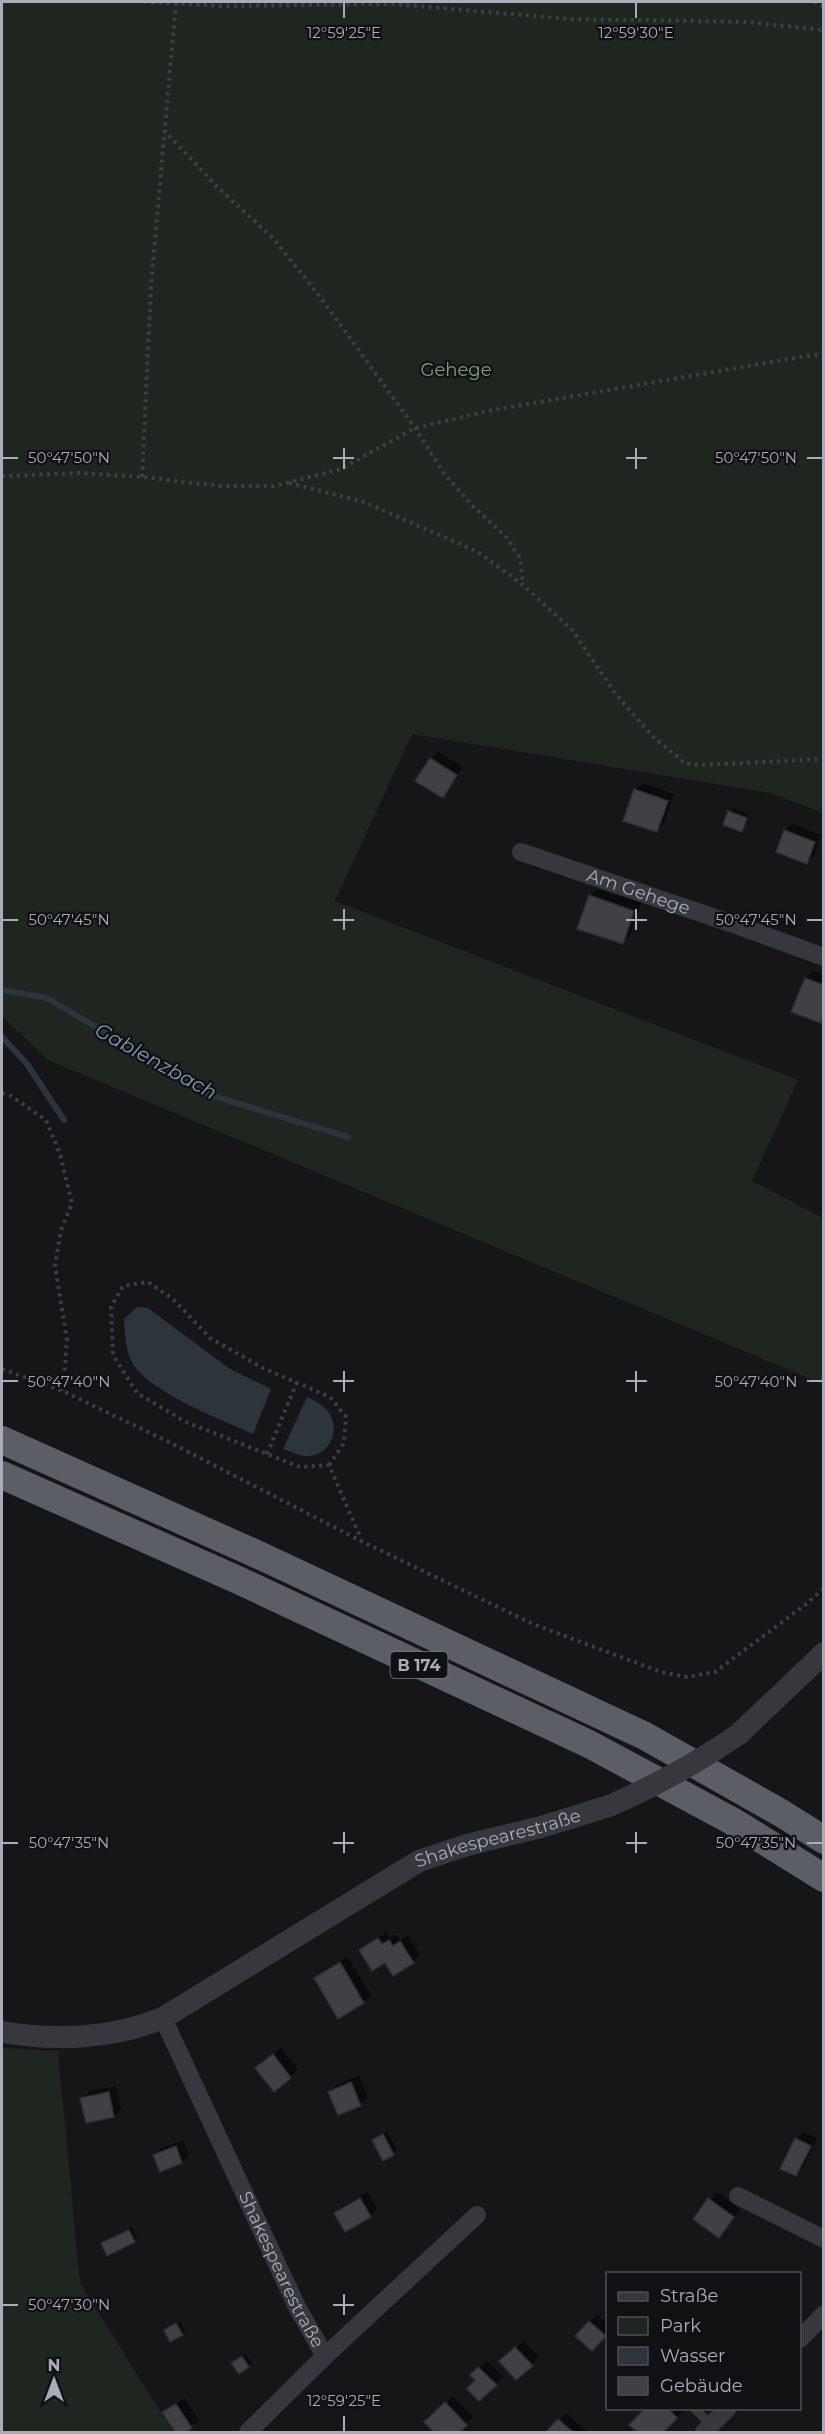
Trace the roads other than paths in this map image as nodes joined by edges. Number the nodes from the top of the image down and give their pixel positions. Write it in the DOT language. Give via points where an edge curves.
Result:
graph roads {
  1 [pos="521,852"];
  2 [pos="824,957"];
  3 [pos="2,1440"];
  4 [pos="2,1476"];
  5 [pos="824,1653"];
  6 [pos="824,1840"];
  7 [pos="824,1878"];
  8 [pos="163,2018"];
  9 [pos="2,2032"];
  10 [pos="738,2196"];
  11 [pos="477,2215"];
  12 [pos="824,2240"];
  13 [pos="824,2314"];
  14 [pos="801,2338"];
  15 [pos="325,2356"];
  16 [pos="695,2410"];
  17 [pos="727,2410"];
  18 [pos="707,2429"];
  19 [pos="248,2433"];
  1 -- 2 [label="street, Am Gehege"];
  3 -- 6 [label="highway, B 174" via="645,1736"];
  4 -- 7 [label="highway, B 174" via="238,1580 589,1744 732,1821"];
  5 -- 8 [label="street, Shakespearestraße, bridge" via="739,1734 649,1789 609,1806 419,1861"];
  8 -- 9 [label="street, Shakespearestraße" via="138,2029 79,2036"];
  8 -- 15 [label="street, Shakespearestraße" via="297,2307"];
  10 -- 12 [label="street"];
  11 -- 15 [label="street, Shakespearestraße"];
  13 -- 14 [label="street"];
  15 -- 19 [label="street, Shakespearestraße"];
  16 -- 18 [label="lane"];
  17 -- 18 [label="street"];
}
